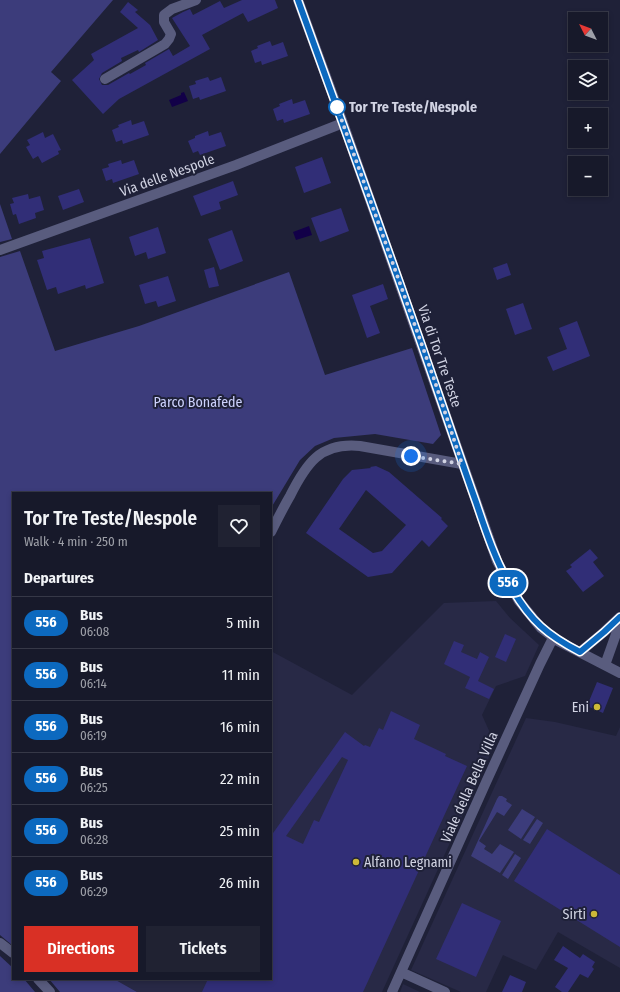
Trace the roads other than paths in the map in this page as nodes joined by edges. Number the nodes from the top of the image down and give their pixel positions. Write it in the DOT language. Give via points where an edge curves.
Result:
graph roads {
  1 [pos="196,0"];
  2 [pos="298,0"];
  3 [pos="105,79"];
  4 [pos="343,123"];
  5 [pos="0,250"];
  6 [pos="462,464"];
  7 [pos="272,530"];
  8 [pos="620,617"];
  9 [pos="620,623"];
  10 [pos="553,638"];
  11 [pos="580,652"];
  12 [pos="605,665"];
  13 [pos="620,673"];
  14 [pos="0,943"];
  15 [pos="12,953"];
  16 [pos="401,972"];
  17 [pos="39,980"];
  18 [pos="50,992"];
  19 [pos="392,992"];
  20 [pos="445,992"];
  1 -- 3 [label="street" via="172,9 164,15 164,22 170,34 165,44"];
  2 -- 4 [label="street, Via di Tor Tre Teste"];
  4 -- 5 [label="street, Via delle Nespole" via="236,165"];
  4 -- 6 [label="street, Via di Tor Tre Teste"];
  6 -- 7 [label="street" via="360,446 345,445 329,450 314,458 302,472"];
  6 -- 10 [label="street, Via di Tor Tre Teste" via="503,573 529,614"];
  8 -- 11 [label="street"];
  9 -- 12 [label="street"];
  10 -- 11 [label="street, Via di Tor Tre Teste"];
  10 -- 16 [label="street, Viale della Bella Villa"];
  11 -- 12 [label="street, Via di Tor Tre Teste"];
  12 -- 13 [label="street, Via di Tor Tre Teste"];
  14 -- 15 [label="street"];
  16 -- 19 [label="street, Viale della Bella Villa"];
  16 -- 20 [label="street"];
  17 -- 18 [label="street"];
}
